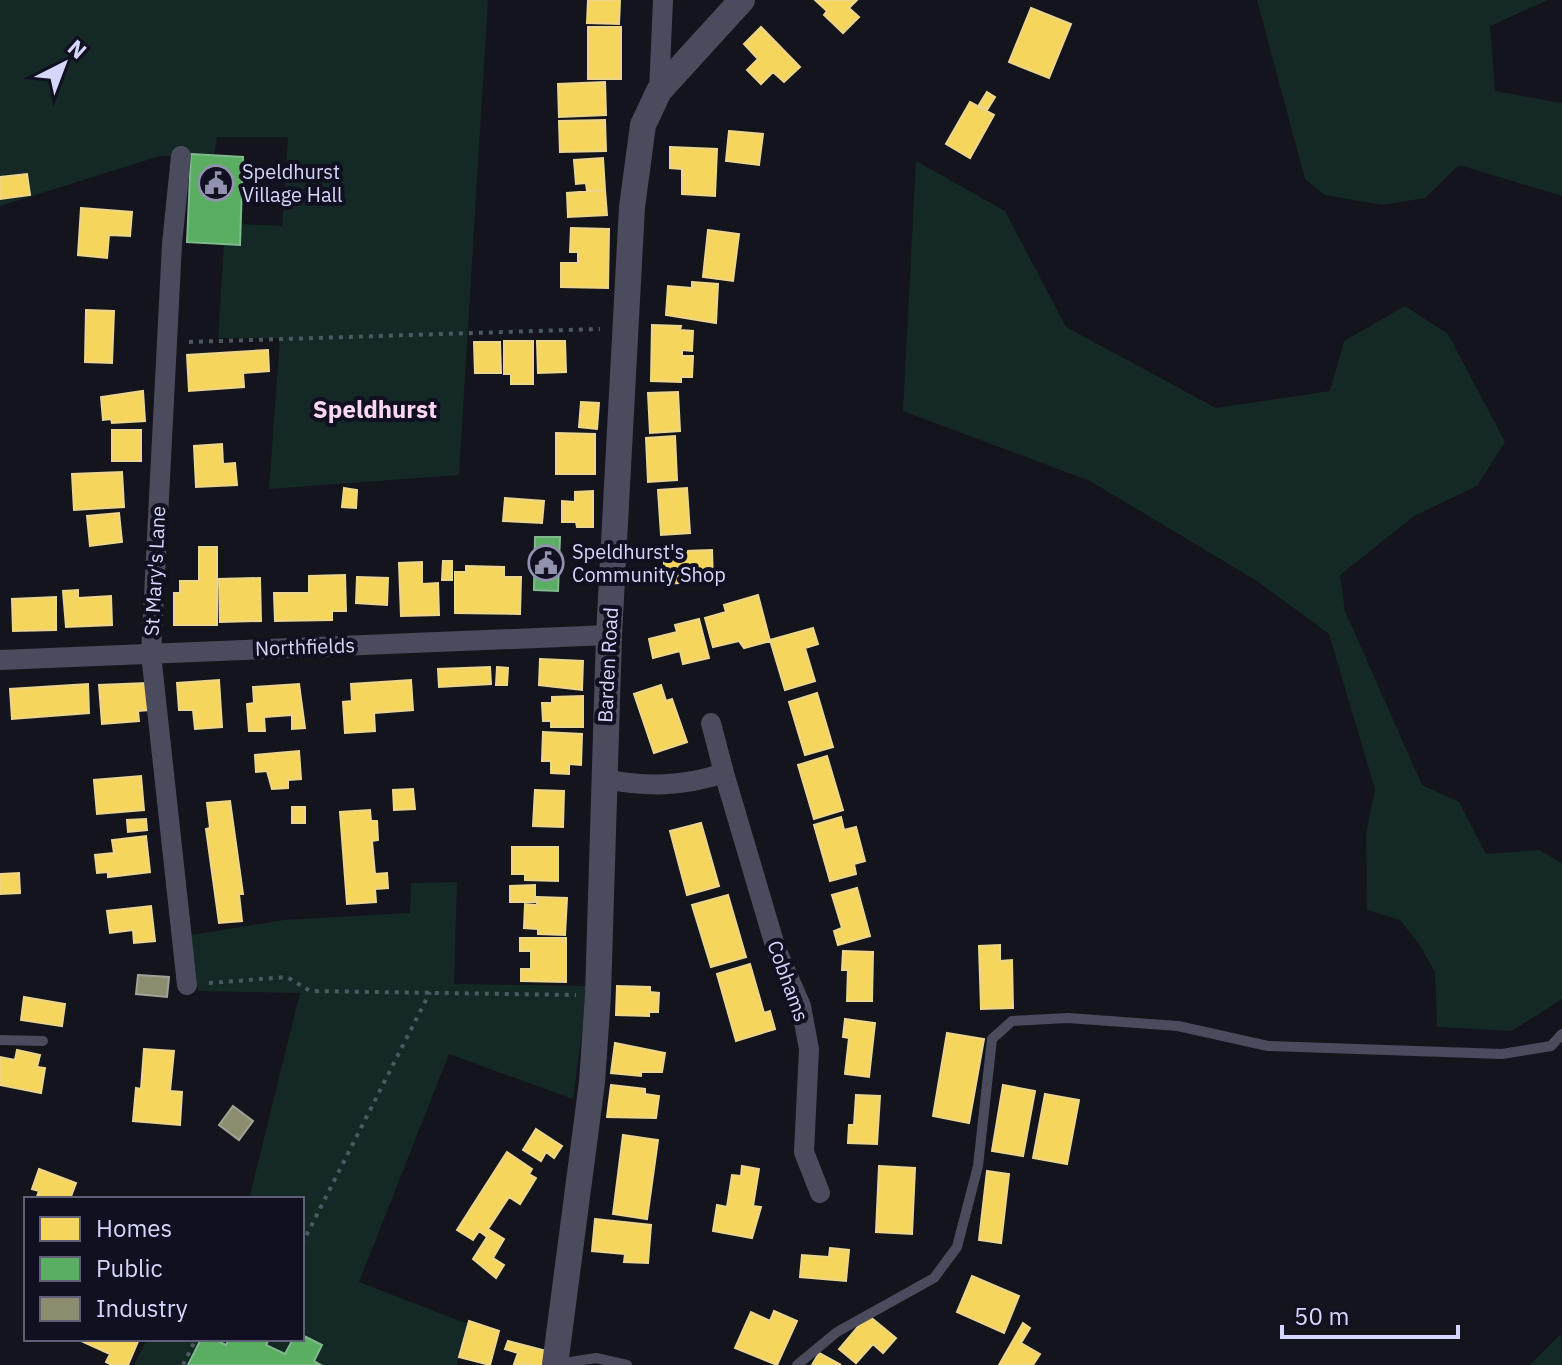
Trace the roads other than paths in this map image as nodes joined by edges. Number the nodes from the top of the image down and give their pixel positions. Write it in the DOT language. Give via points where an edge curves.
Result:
graph roads {
  1 [pos="663,0"];
  2 [pos="742,0"];
  3 [pos="659,91"];
  4 [pos="181,156"];
  5 [pos="609,635"];
  6 [pos="151,654"];
  7 [pos="0,660"];
  8 [pos="711,723"];
  9 [pos="724,773"];
  10 [pos="603,779"];
  11 [pos="187,985"];
  12 [pos="1562,1034"];
  13 [pos="0,1040"];
  14 [pos="43,1041"];
  15 [pos="820,1193"];
  16 [pos="555,1365"];
  17 [pos="627,1365"];
  18 [pos="797,1365"];
  1 -- 3 [label="street"];
  2 -- 3 [label="street, Barden Road"];
  3 -- 5 [label="street, Barden Road" via="643,125 635,180"];
  4 -- 6 [label="street, St Mary's Lane"];
  5 -- 6 [label="street, Northfields"];
  5 -- 10 [label="street, Barden Road"];
  6 -- 7 [label="street, Northfields"];
  6 -- 11 [label="street, St Mary's Lane"];
  8 -- 9 [label="street, Cobhams"];
  9 -- 10 [label="street" via="693,783 648,787"];
  9 -- 15 [label="street, Cobhams" via="776,949 801,1006 809,1049 804,1152"];
  10 -- 16 [label="street, Barden Road" via="592,1082"];
  12 -- 18 [label="lane" via="1551,1046 1502,1054 1268,1046 1178,1026 1068,1018 1012,1021 992,1039 978,1166 957,1247 934,1278 837,1332"];
  13 -- 14 [label="lane"];
  16 -- 17 [label="lane" via="596,1358"];
}
